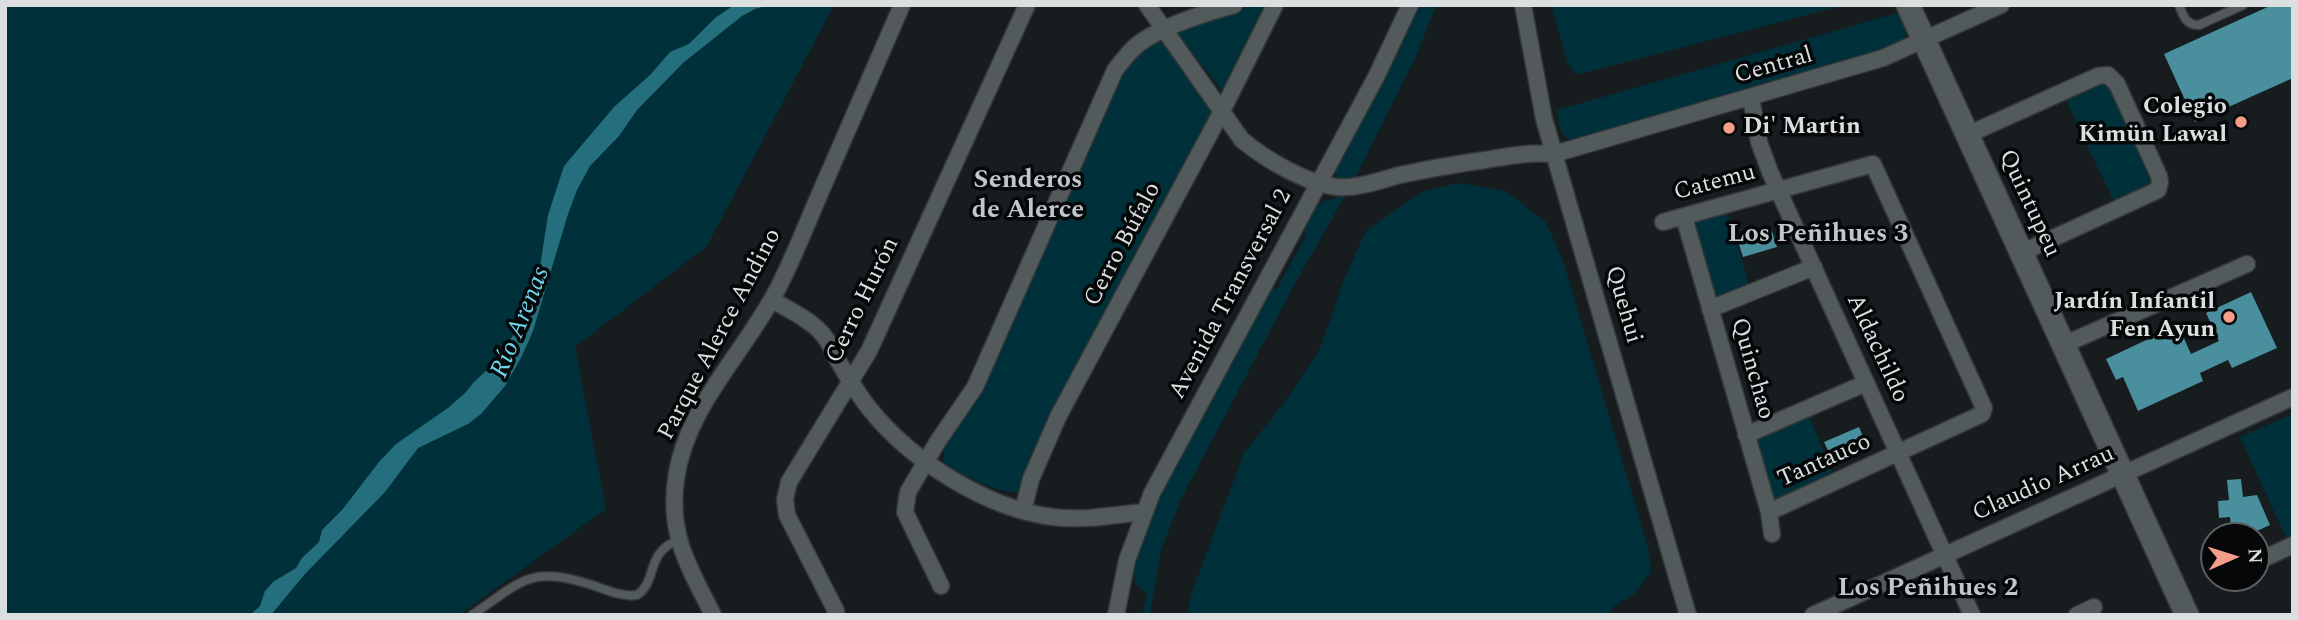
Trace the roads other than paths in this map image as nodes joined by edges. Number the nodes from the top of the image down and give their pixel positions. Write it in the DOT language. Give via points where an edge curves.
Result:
graph roads {
  1 [pos="902,5"];
  2 [pos="1027,5"];
  3 [pos="1147,5"];
  4 [pos="1234,5"];
  5 [pos="1275,5"];
  6 [pos="1410,5"];
  7 [pos="1523,5"];
  8 [pos="1908,5"];
  9 [pos="2001,5"];
  10 [pos="2179,5"];
  11 [pos="2243,5"];
  12 [pos="1165,30"];
  13 [pos="1924,39"];
  14 [pos="1751,98"];
  15 [pos="1222,113"];
  16 [pos="1968,135"];
  17 [pos="1554,155"];
  18 [pos="1318,181"];
  19 [pos="1779,190"];
  20 [pos="1684,217"];
  21 [pos="1663,222"];
  22 [pos="2021,253"];
  23 [pos="2247,264"];
  24 [pos="1814,267"];
  25 [pos="772,300"];
  26 [pos="1710,309"];
  27 [pos="2063,345"];
  28 [pos="851,382"];
  29 [pos="1866,383"];
  30 [pos="2293,397"];
  31 [pos="1746,435"];
  32 [pos="1899,454"];
  33 [pos="926,461"];
  34 [pos="2122,475"];
  35 [pos="1023,511"];
  36 [pos="1143,512"];
  37 [pos="1769,512"];
  38 [pos="1772,534"];
  39 [pos="678,540"];
  40 [pos="2293,545"];
  41 [pos="1945,555"];
  42 [pos="2270,556"];
  43 [pos="941,586"];
  44 [pos="2094,607"];
  45 [pos="836,611"];
  46 [pos="472,615"];
  47 [pos="713,615"];
  48 [pos="1116,615"];
  49 [pos="1688,615"];
  50 [pos="1813,615"];
  51 [pos="1972,615"];
  52 [pos="2077,615"];
  53 [pos="2186,615"];
  1 -- 25 [label="street, Parque Alerce Andino"];
  2 -- 28 [label="street, Cerro Hurón"];
  3 -- 12 [label="street, Central"];
  4 -- 12 [label="street"];
  5 -- 15 [label="street, Cerro Búfalo"];
  6 -- 18 [label="street, Avenida Transversal 2"];
  7 -- 17 [label="street, Quehui"];
  8 -- 13 [label="street, Quintupeu"];
  9 -- 13 [label="street, Central"];
  10 -- 11 [label="lane" via="2192,25"];
  12 -- 15 [label="street, Central"];
  12 -- 33 [label="street" via="1135,47 1115,70 975,387"];
  13 -- 14 [label="street, Central" via="1883,58"];
  13 -- 16 [label="street, Quintupeu"];
  14 -- 17 [label="street, Central"];
  14 -- 19 [label="street, Aldachildo" via="1759,142"];
  15 -- 18 [label="street, Central" via="1242,140 1259,153"];
  15 -- 35 [label="street, Cerro Búfalo" via="1058,417 1031,479"];
  16 -- 22 [label="street, Quintupeu"];
  16 -- 22 [label="street" via="2108,75 2117,84 2159,176 2160,186 2153,193"];
  17 -- 18 [label="street, Central" via="1468,162 1349,187"];
  17 -- 49 [label="street, Quehui"];
  18 -- 36 [label="street, Avenida Transversal 2"];
  19 -- 20 [label="street, Catemu"];
  19 -- 24 [label="street, Aldachildo"];
  19 -- 32 [label="street, Catemu" via="1868,164 1875,167 1985,412"];
  20 -- 21 [label="street, Catemu"];
  20 -- 26 [label="street, Quinchao"];
  22 -- 27 [label="street, Quintupeu"];
  23 -- 27 [label="street"];
  24 -- 26 [label="street"];
  24 -- 29 [label="street, Aldachildo"];
  25 -- 28 [label="street" via="825,336"];
  25 -- 39 [label="street, Parque Alerce Andino" via="708,399 683,449 675,488"];
  26 -- 31 [label="street, Quinchao"];
  27 -- 34 [label="street, Quintupeu"];
  28 -- 33 [label="street" via="884,426"];
  28 -- 45 [label="street, Cerro Hurón" via="789,482 785,499 787,515"];
  29 -- 31 [label="street"];
  29 -- 32 [label="street, Aldachildo"];
  30 -- 34 [label="street, Claudio Arrau"];
  31 -- 37 [label="street, Quinchao"];
  32 -- 37 [label="street, Tantauco"];
  32 -- 41 [label="street, Aldachildo"];
  33 -- 35 [label="street" via="974,491"];
  33 -- 43 [label="street" via="908,492 905,512"];
  34 -- 41 [label="street, Claudio Arrau"];
  34 -- 53 [label="street, Quintupeu"];
  35 -- 36 [label="street" via="1076,518"];
  36 -- 48 [label="street, Avenida Transversal 2"];
  37 -- 38 [label="street, Quinchao"];
  39 -- 46 [label="lane" via="661,550 645,588 637,595 622,595 564,577 537,576 525,579"];
  39 -- 47 [label="street, Parque Alerce Andino"];
  40 -- 42 [label="street"];
  41 -- 50 [label="street, Claudio Arrau"];
  41 -- 51 [label="street, Aldachildo"];
  44 -- 52 [label="street"];
}
